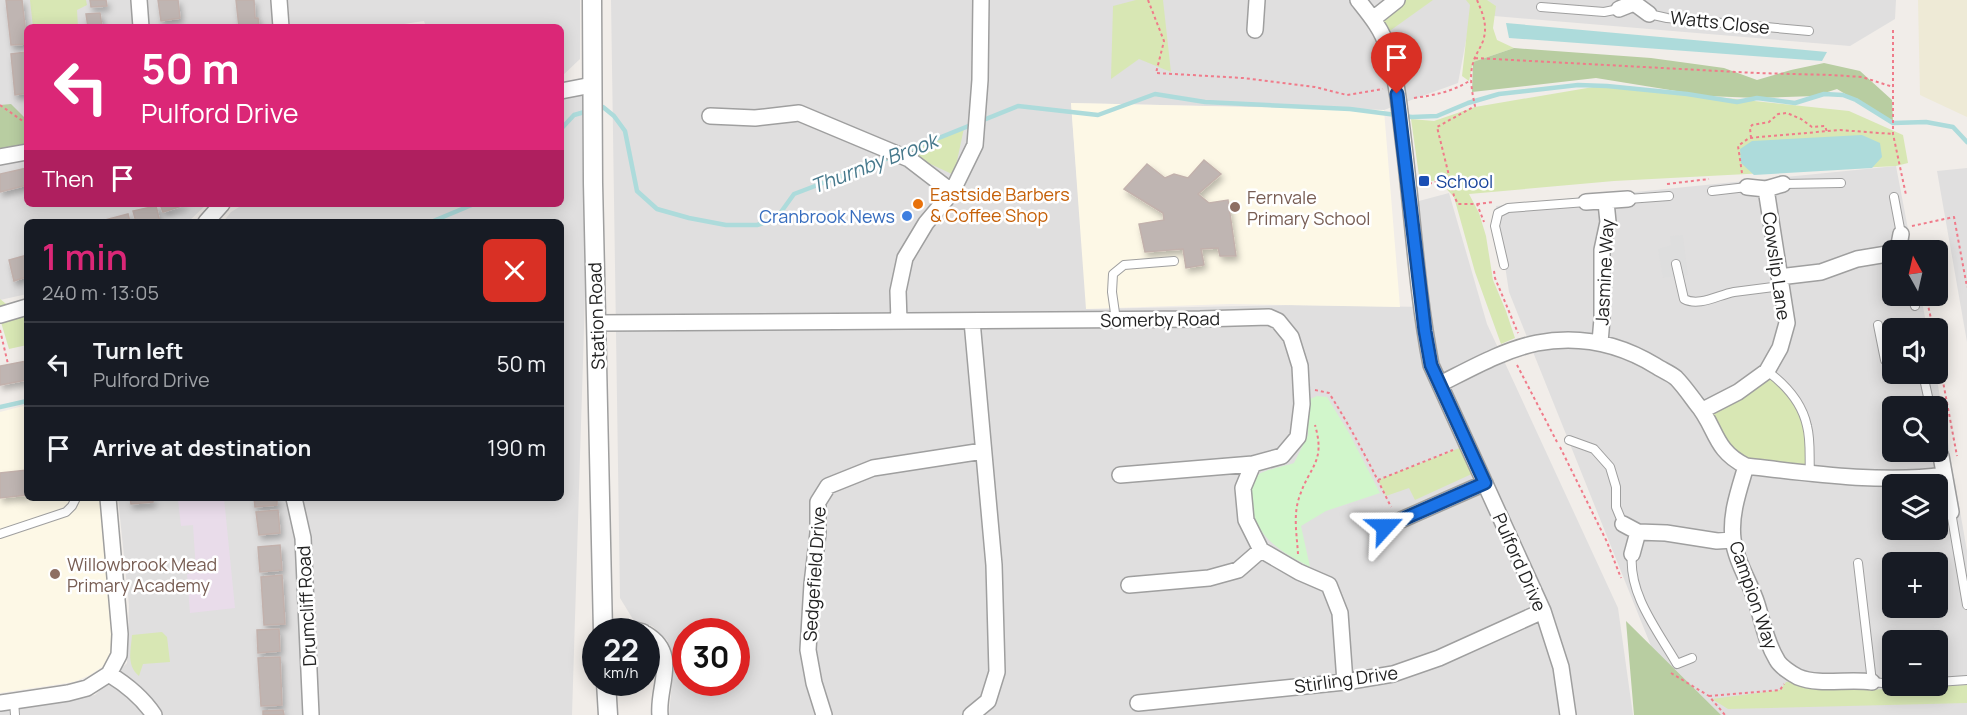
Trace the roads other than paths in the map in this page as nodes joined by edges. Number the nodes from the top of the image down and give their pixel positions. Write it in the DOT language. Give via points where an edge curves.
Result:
graph roads {
  1 [pos="139,0"];
  2 [pos="279,0"];
  3 [pos="592,0"];
  4 [pos="981,0"];
  5 [pos="1257,0"];
  6 [pos="1358,0"];
  7 [pos="1397,0"];
  8 [pos="1634,2"];
  9 [pos="1541,7"];
  10 [pos="1619,9"];
  11 [pos="1649,14"];
  12 [pos="1373,19"];
  13 [pos="141,24"];
  14 [pos="281,24"];
  15 [pos="1255,30"];
  16 [pos="1809,31"];
  17 [pos="592,86"];
  18 [pos="564,91"];
  19 [pos="710,116"];
  20 [pos="24,152"];
  21 [pos="0,156"];
  22 [pos="1841,183"];
  23 [pos="1783,184"];
  24 [pos="1745,188"];
  25 [pos="1766,189"];
  26 [pos="1713,190"];
  27 [pos="952,192"];
  28 [pos="1669,196"];
  29 [pos="1894,197"];
  30 [pos="1628,199"];
  31 [pos="1586,202"];
  32 [pos="1606,202"];
  33 [pos="219,207"];
  34 [pos="209,219"];
  35 [pos="1901,234"];
  36 [pos="1900,240"];
  37 [pos="1882,255"];
  38 [pos="1174,261"];
  39 [pos="1676,264"];
  40 [pos="1504,265"];
  41 [pos="1780,281"];
  42 [pos="24,308"];
  43 [pos="0,315"];
  44 [pos="1116,320"];
  45 [pos="899,321"];
  46 [pos="972,321"];
  47 [pos="597,323"];
  48 [pos="1878,325"];
  49 [pos="1600,342"];
  50 [pos="1882,345"];
  51 [pos="1767,370"];
  52 [pos="1440,384"];
  53 [pos="1703,410"];
  54 [pos="1569,440"];
  55 [pos="983,451"];
  56 [pos="1253,464"];
  57 [pos="1746,466"];
  58 [pos="1810,473"];
  59 [pos="1120,476"];
  60 [pos="1882,476"];
  61 [pos="1485,483"];
  62 [pos="1948,497"];
  63 [pos="74,501"];
  64 [pos="108,501"];
  65 [pos="295,501"];
  66 [pos="1951,513"];
  67 [pos="1392,524"];
  68 [pos="1623,524"];
  69 [pos="1638,532"];
  70 [pos="0,534"];
  71 [pos="1733,540"];
  72 [pos="1262,550"];
  73 [pos="1632,554"];
  74 [pos="1858,563"];
  75 [pos="1129,585"];
  76 [pos="1967,604"];
  77 [pos="1543,611"];
  78 [pos="603,618"];
  79 [pos="660,646"];
  80 [pos="1692,658"];
  81 [pos="109,674"];
  82 [pos="1967,680"];
  83 [pos="1948,681"];
  84 [pos="1345,682"];
  85 [pos="1872,682"];
  86 [pos="1882,683"];
  87 [pos="607,696"];
  88 [pos="1138,703"];
  89 [pos="10,706"];
  90 [pos="1155,708"];
  91 [pos="154,715"];
  92 [pos="311,715"];
  93 [pos="608,715"];
  94 [pos="660,715"];
  95 [pos="824,715"];
  96 [pos="970,715"];
  97 [pos="1568,715"];
  1 -- 13 [label="street"];
  2 -- 14 [label="street"];
  3 -- 17 [label="street, Station Road"];
  4 -- 27 [label="street" via="981,80 975,145"];
  5 -- 15 [label="street"];
  6 -- 12 [label="street, Pulford Drive"];
  7 -- 12 [label="street"];
  8 -- 10 [label="street, Watts Close"];
  8 -- 11 [label="street, Watts Close"];
  9 -- 10 [label="lane, Watts Close" via="1604,12"];
  11 -- 16 [label="lane, Watts Close"];
  12 -- 52 [label="street, Pulford Drive" via="1387,45 1397,94 1425,331 1431,365"];
  17 -- 18 [label="street"];
  17 -- 47 [label="street, Station Road"];
  19 -- 27 [label="street" via="799,113 909,159"];
  20 -- 21 [label="street"];
  22 -- 23 [label="lane"];
  23 -- 25 [label="street, Cowslip Lane"];
  24 -- 25 [label="street, Cowslip Lane"];
  24 -- 26 [label="lane"];
  25 -- 41 [label="street, Cowslip Lane"];
  27 -- 45 [label="street" via="926,223 905,258 898,291"];
  28 -- 30 [label="lane"];
  29 -- 35 [label="lane"];
  30 -- 32 [label="street, Jasmine Way"];
  31 -- 32 [label="street, Jasmine Way"];
  31 -- 40 [label="lane" via="1508,208 1498,213 1495,226"];
  32 -- 49 [label="street, Jasmine Way"];
  33 -- 34 [label="street"];
  35 -- 36 [label="street"];
  37 -- 41 [label="street"];
  38 -- 44 [label="lane" via="1124,265 1113,274"];
  39 -- 41 [label="lane" via="1684,299 1689,302"];
  41 -- 51 [label="street, Cowslip Lane" via="1787,323 1780,348"];
  42 -- 43 [label="street"];
  44 -- 46 [label="street, Somerby Road"];
  44 -- 56 [label="street, Somerby Road" via="1269,317 1278,321 1291,337 1300,366 1298,437 1282,456"];
  45 -- 46 [label="street, Somerby Road"];
  45 -- 47 [label="street, Somerby Road"];
  46 -- 55 [label="street"];
  47 -- 78 [label="street, Station Road"];
  48 -- 50 [label="lane"];
  49 -- 52 [label="street" via="1537,343 1489,360"];
  49 -- 53 [label="street" via="1636,354 1674,377"];
  51 -- 53 [label="street, Cowslip Lane" via="1738,392"];
  51 -- 58 [label="lane" via="1796,398 1806,424"];
  52 -- 61 [label="street, Pulford Drive"];
  53 -- 57 [label="street" via="1731,459"];
  54 -- 68 [label="lane" via="1594,449 1611,467 1616,507"];
  55 -- 95 [label="street, Sedgefield Drive" via="873,468 828,486 818,502 808,650"];
  55 -- 96 [label="street" via="994,565 997,672 988,701"];
  56 -- 59 [label="street, Somerby Road"];
  56 -- 72 [label="street" via="1243,488 1246,520"];
  57 -- 58 [label="street"];
  57 -- 71 [label="street, Campion Way" via="1733,514"];
  58 -- 60 [label="street"];
  61 -- 67 [label="street"];
  61 -- 77 [label="street, Pulford Drive"];
  62 -- 66 [label="street"];
  63 -- 70 [label="lane" via="66,512"];
  64 -- 81 [label="street" via="120,634 119,655"];
  65 -- 92 [label="street, Drumcliff Road" via="303,538"];
  66 -- 76 [label="lane"];
  68 -- 69 [label="street"];
  69 -- 71 [label="street"];
  69 -- 73 [label="street"];
  71 -- 85 [label="street, Campion Way" via="1766,639 1778,663 1799,677"];
  72 -- 75 [label="street" via="1238,570 1209,578"];
  72 -- 84 [label="street" via="1329,585 1340,613"];
  73 -- 80 [label="lane" via="1631,566 1642,605 1677,663"];
  74 -- 85 [label="lane"];
  77 -- 84 [label="street, Stirling Drive" via="1439,658 1393,674"];
  77 -- 97 [label="street, Pulford Drive" via="1561,667"];
  79 -- 94 [label="street" via="666,669"];
  81 -- 89 [label="street" via="87,688"];
  81 -- 91 [label="street" via="126,685"];
  82 -- 83 [label="lane"];
  84 -- 90 [label="street, Stirling Drive"];
  85 -- 86 [label="lane"];
  87 -- 93 [label="street"];
  88 -- 90 [label="street, Stirling Drive"];
}
